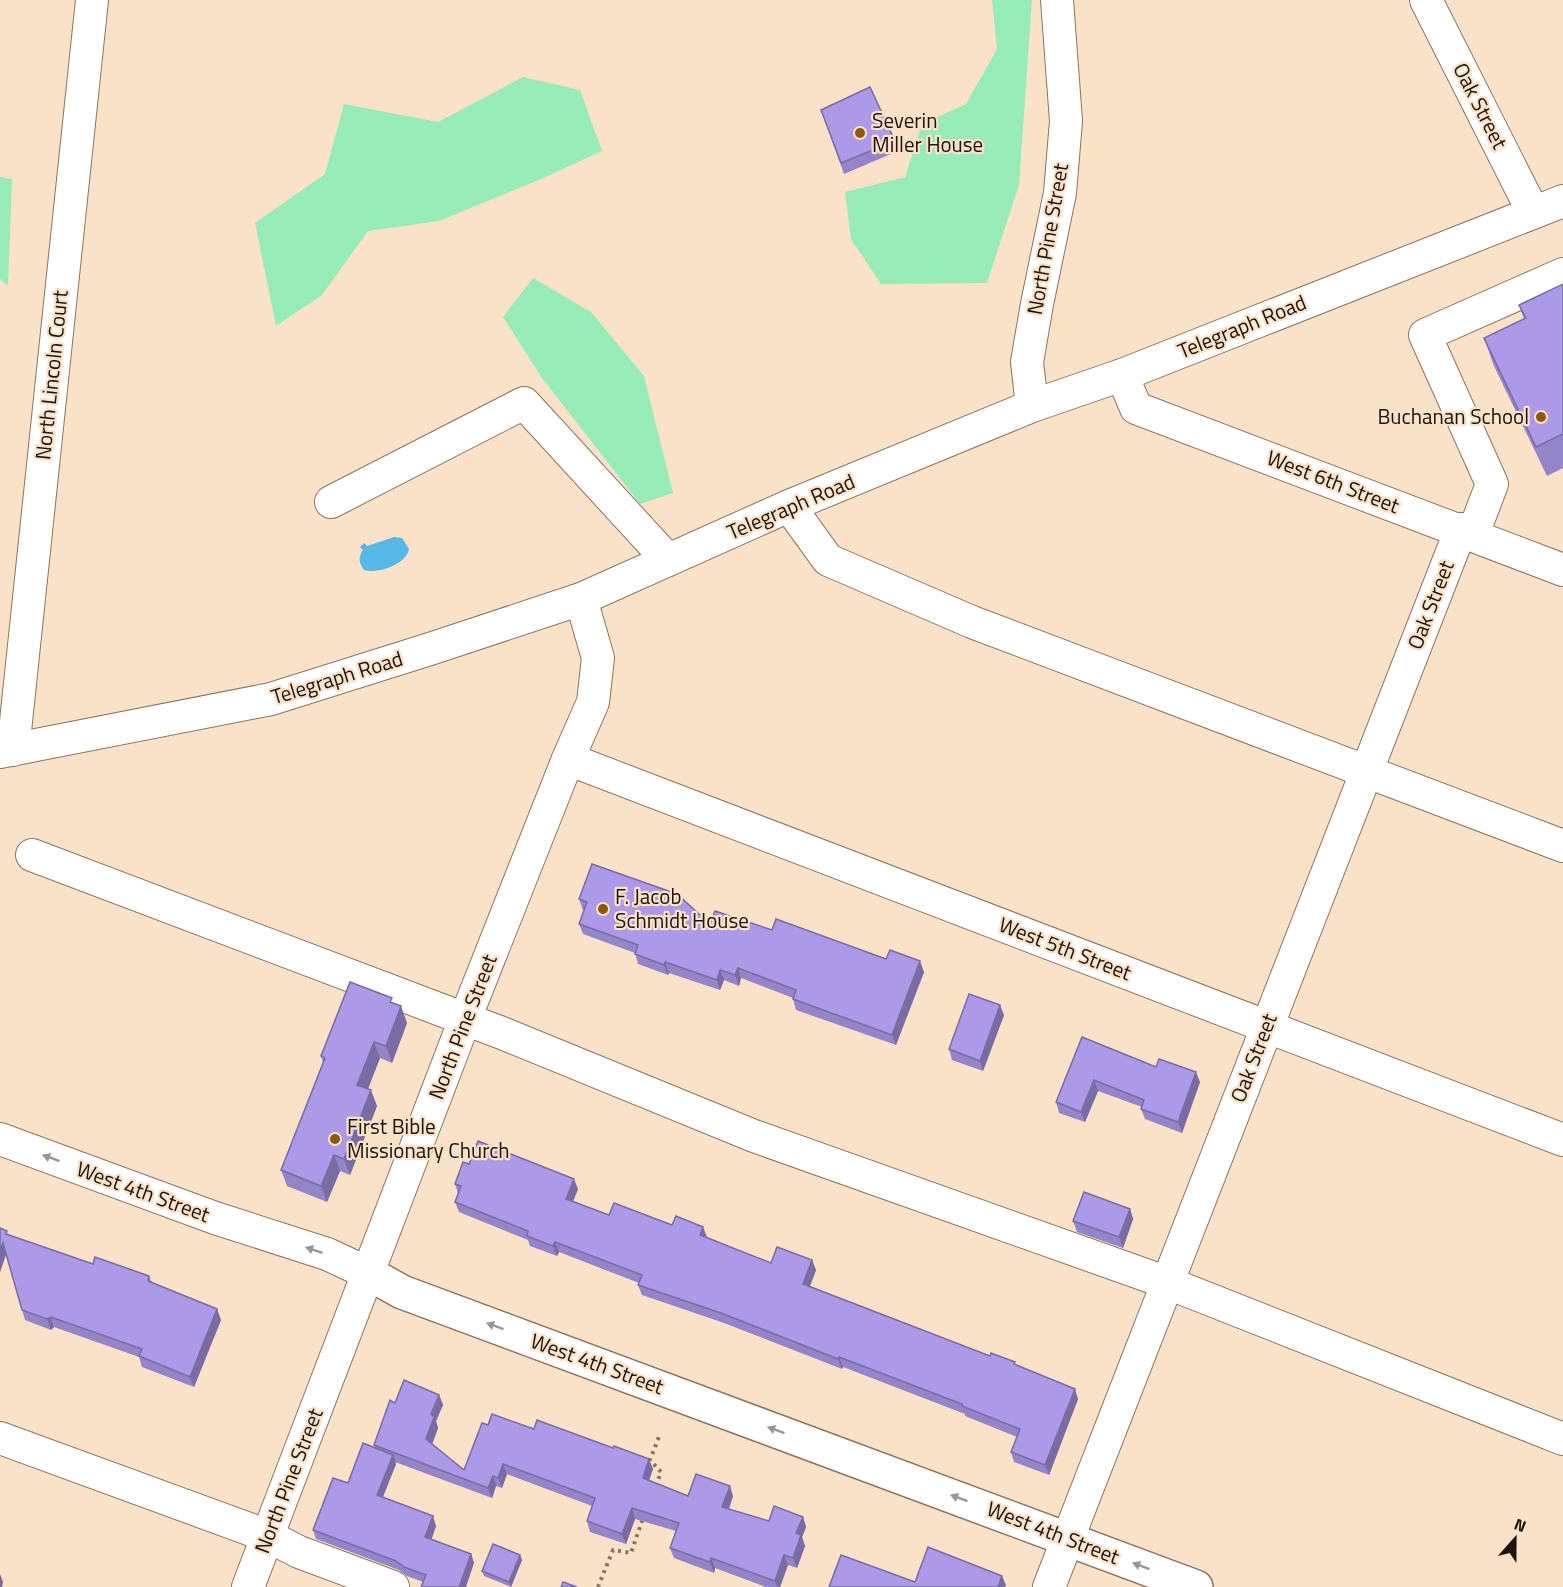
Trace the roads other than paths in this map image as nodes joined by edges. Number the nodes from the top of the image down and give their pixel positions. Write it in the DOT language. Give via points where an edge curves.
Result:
graph roads {
  1 [pos="92,0"];
  2 [pos="1057,0"];
  3 [pos="1428,1"];
  4 [pos="1563,201"];
  5 [pos="1533,212"];
  6 [pos="1563,274"];
  7 [pos="1122,375"];
  8 [pos="1032,405"];
  9 [pos="331,502"];
  10 [pos="789,506"];
  11 [pos="1467,532"];
  12 [pos="668,560"];
  13 [pos="1563,570"];
  14 [pos="581,598"];
  15 [pos="6,751"];
  16 [pos="568,759"];
  17 [pos="1367,773"];
  18 [pos="1563,846"];
  19 [pos="32,855"];
  20 [pos="465,1019"];
  21 [pos="1266,1026"];
  22 [pos="0,1139"];
  23 [pos="1563,1140"];
  24 [pos="368,1273"];
  25 [pos="1168,1283"];
  26 [pos="0,1438"];
  27 [pos="1563,1439"];
  28 [pos="268,1536"];
  29 [pos="1068,1538"];
  30 [pos="248,1587"];
  31 [pos="393,1587"];
  32 [pos="1049,1587"];
  33 [pos="1196,1587"];
  1 -- 15 [label="street, North Lincoln Court"];
  2 -- 8 [label="street, North Pine Street" via="1066,121 1060,193 1027,362"];
  3 -- 5 [label="street, Oak Street"];
  4 -- 5 [label="street, Telegraph Road"];
  5 -- 7 [label="street, Telegraph Road"];
  6 -- 11 [label="street, Oak Street" via="1425,335 1492,484"];
  7 -- 8 [label="street, Telegraph Road"];
  7 -- 11 [label="street, West 6th Street" via="1136,408"];
  8 -- 10 [label="street, Telegraph Road"];
  9 -- 12 [label="street" via="524,403"];
  10 -- 12 [label="street, Telegraph Road"];
  10 -- 17 [label="street" via="828,560 972,622"];
  11 -- 13 [label="street, West 6th Street"];
  11 -- 17 [label="street, Oak Street"];
  12 -- 14 [label="street, Telegraph Road"];
  14 -- 15 [label="street, Telegraph Road" via="271,699"];
  14 -- 16 [label="street, North Pine Street" via="598,658 593,702"];
  16 -- 20 [label="street, North Pine Street"];
  16 -- 21 [label="street, West 5th Street"];
  17 -- 18 [label="street"];
  17 -- 21 [label="street, Oak Street"];
  19 -- 20 [label="street"];
  20 -- 24 [label="street, North Pine Street"];
  20 -- 25 [label="street" via="754,1136"];
  21 -- 23 [label="street, West 5th Street"];
  21 -- 25 [label="street, Oak Street"];
  24 -- 22 [label="street, West 4th Street, one-way" via="327,1254 215,1218"];
  24 -- 28 [label="street, North Pine Street"];
  29 -- 24 [label="main road, West 4th Street, one-way" via="402,1292"];
  25 -- 27 [label="street"];
  25 -- 29 [label="street, Oak Street"];
  26 -- 28 [label="street"];
  28 -- 30 [label="street, North Pine Street"];
  28 -- 31 [label="street" via="299,1552"];
  29 -- 32 [label="street, Oak Street"];
  33 -- 29 [label="main road, West 4th Street, one-way"];
}
